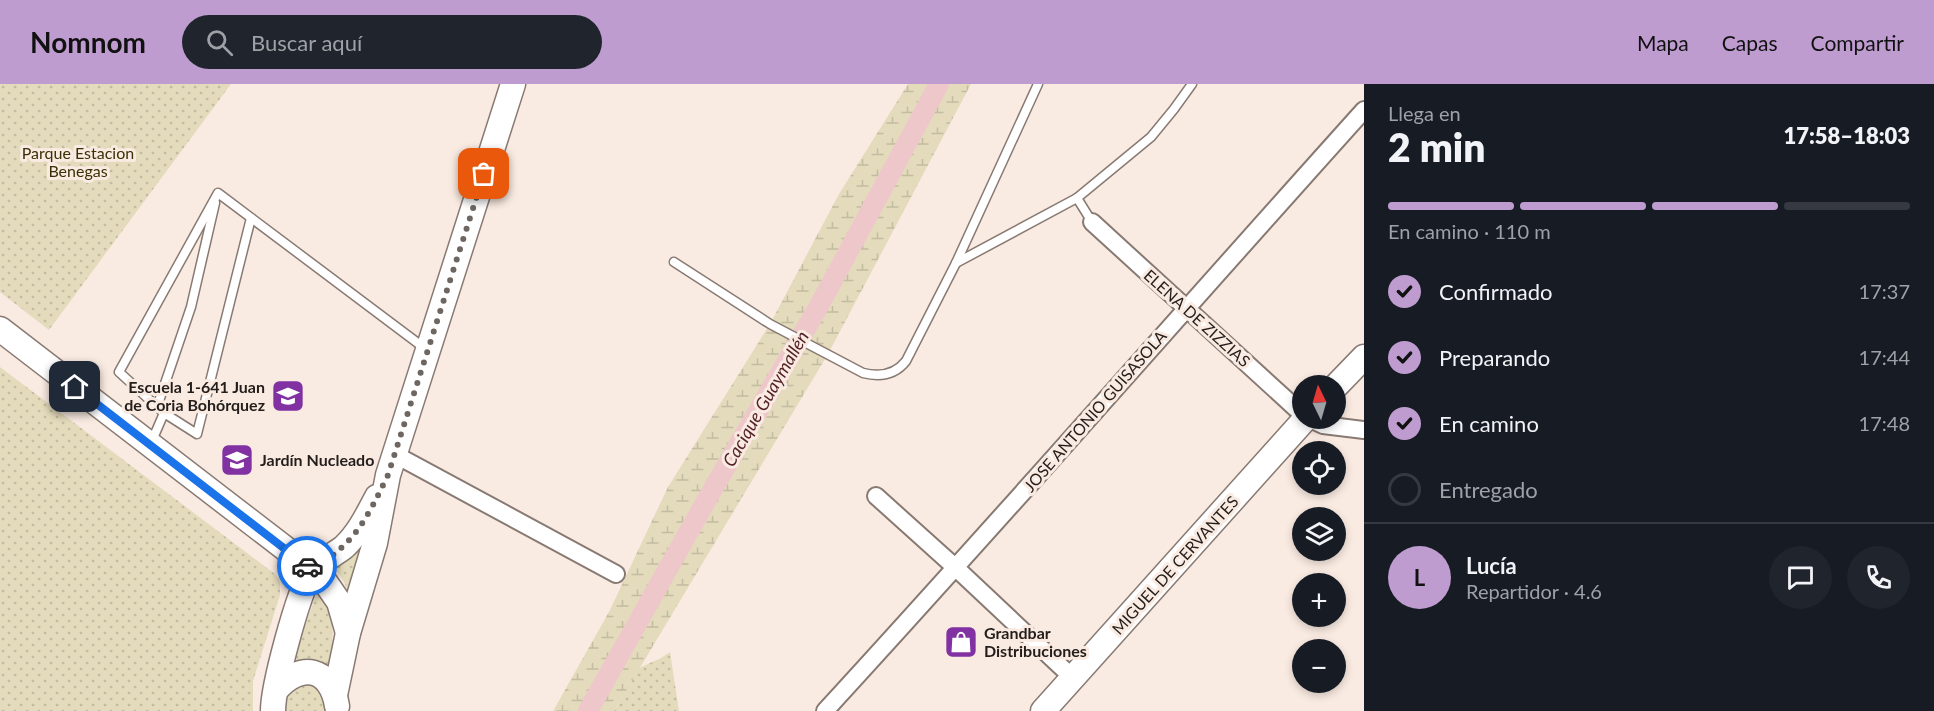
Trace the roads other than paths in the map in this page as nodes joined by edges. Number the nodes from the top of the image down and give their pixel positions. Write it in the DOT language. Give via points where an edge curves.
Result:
graph roads {
  1 [pos="513,84"];
  2 [pos="1038,84"];
  3 [pos="1192,84"];
  4 [pos="1364,110"];
  5 [pos="218,193"];
  6 [pos="1077,198"];
  7 [pos="251,218"];
  8 [pos="1092,222"];
  9 [pos="674,262"];
  10 [pos="956,263"];
  11 [pos="1185,308"];
  12 [pos="0,329"];
  13 [pos="427,351"];
  14 [pos="1364,357"];
  15 [pos="1346,376"];
  16 [pos="1292,405"];
  17 [pos="157,407"];
  18 [pos="164,413"];
  19 [pos="1346,428"];
  20 [pos="1297,429"];
  21 [pos="1364,430"];
  22 [pos="150,446"];
  23 [pos="391,464"];
  24 [pos="876,496"];
  25 [pos="956,568"];
  26 [pos="312,570"];
  27 [pos="616,574"];
  28 [pos="348,633"];
  29 [pos="1073,678"];
  30 [pos="274,700"];
  31 [pos="336,703"];
  32 [pos="825,711"];
  33 [pos="1043,711"];
  1 -- 13 [label="main road"];
  2 -- 10 [label="lane"];
  3 -- 6 [label="lane" via="1150,137"];
  4 -- 11 [label="street, JOSE ANTONIO GUISASOLA"];
  5 -- 7 [label="lane"];
  5 -- 17 [label="lane" via="191,307"];
  5 -- 17 [label="lane" via="119,372"];
  6 -- 8 [label="lane"];
  6 -- 10 [label="lane"];
  7 -- 13 [label="lane"];
  7 -- 18 [label="lane" via="197,434"];
  8 -- 11 [label="street, ELENA DE ZIZZIAS"];
  9 -- 10 [label="lane" via="770,324 863,373 886,374 906,361"];
  11 -- 16 [label="street, ELENA DE ZIZZIAS"];
  11 -- 25 [label="street, JOSE ANTONIO GUISASOLA"];
  12 -- 22 [label="main road"];
  13 -- 23 [label="main road"];
  14 -- 15 [label="main road"];
  17 -- 18 [label="lane"];
  18 -- 22 [label="lane"];
  19 -- 21 [label="street"];
  20 -- 29 [label="main road, MIGUEL DE CERVANTES"];
  22 -- 26 [label="main road"];
  23 -- 26 [label="main road" via="369,512 350,540"];
  23 -- 27 [label="street"];
  23 -- 28 [label="main road" via="375,543"];
  24 -- 25 [label="street"];
  25 -- 29 [label="street"];
  25 -- 32 [label="street, JOSE ANTONIO GUISASOLA"];
  26 -- 28 [label="main road" via="327,582 339,602"];
  26 -- 30 [label="main road" via="303,590"];
  28 -- 31 [label="main road"];
  29 -- 33 [label="main road, MIGUEL DE CERVANTES"];
  30 -- 31 [label="main road" via="285,679 308,672 326,680"];
}
